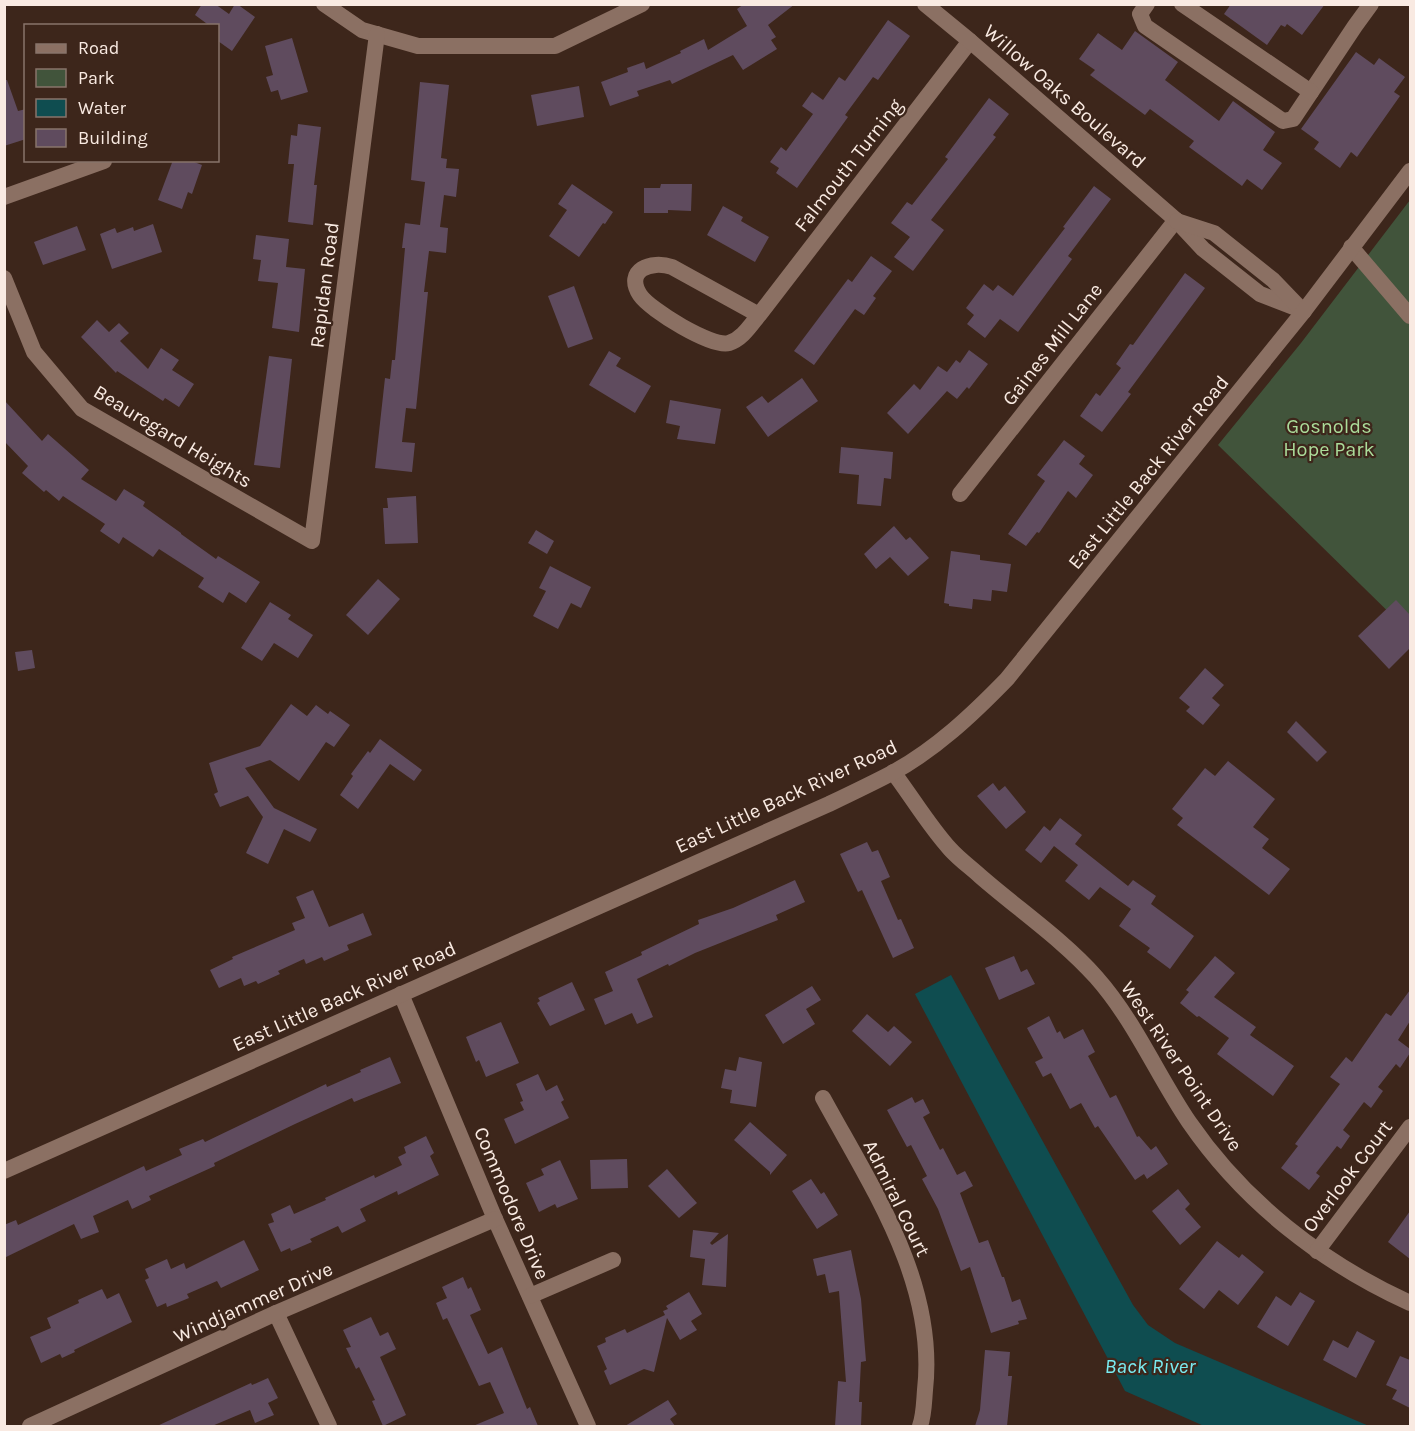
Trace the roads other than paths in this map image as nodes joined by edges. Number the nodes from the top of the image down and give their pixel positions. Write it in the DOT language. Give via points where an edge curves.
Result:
graph roads {
  1 [pos="324,4"];
  2 [pos="642,4"];
  3 [pos="925,4"];
  4 [pos="1147,4"];
  5 [pos="1182,4"];
  6 [pos="1371,4"];
  7 [pos="376,34"];
  8 [pos="970,40"];
  9 [pos="1311,92"];
  10 [pos="101,162"];
  11 [pos="1410,171"];
  12 [pos="4,196"];
  13 [pos="1176,220"];
  14 [pos="1351,247"];
  15 [pos="4,278"];
  16 [pos="1304,311"];
  17 [pos="759,315"];
  18 [pos="1410,316"];
  19 [pos="960,494"];
  20 [pos="312,542"];
  21 [pos="893,772"];
  22 [pos="401,994"];
  23 [pos="824,1098"];
  24 [pos="1410,1127"];
  25 [pos="4,1171"];
  26 [pos="495,1219"];
  27 [pos="1317,1251"];
  28 [pos="613,1260"];
  29 [pos="530,1296"];
  30 [pos="1410,1303"];
  31 [pos="276,1314"];
  32 [pos="30,1426"];
  33 [pos="328,1426"];
  34 [pos="588,1426"];
  35 [pos="920,1426"];
  1 -- 7 [label="street" via="362,30"];
  2 -- 7 [label="street" via="555,46 418,46"];
  3 -- 8 [label="street, Willow Oaks Boulevard"];
  4 -- 9 [label="street" via="1140,14 1145,26 1283,121 1293,119"];
  5 -- 9 [label="street"];
  6 -- 9 [label="street"];
  7 -- 20 [label="street, Rapidan Road"];
  8 -- 13 [label="street, Willow Oaks Boulevard"];
  8 -- 17 [label="street, Falmouth Turning"];
  10 -- 12 [label="street"];
  11 -- 14 [label="street, East Little Back River Road"];
  13 -- 16 [label="street, Willow Oaks Boulevard" via="1203,249 1260,294"];
  13 -- 19 [label="street, Gaines Mill Lane"];
  14 -- 16 [label="street, East Little Back River Road"];
  14 -- 18 [label="street"];
  15 -- 20 [label="street, Beauregard Heights" via="34,352 81,410"];
  16 -- 21 [label="street, East Little Back River Road" via="1007,679 970,717"];
  17 -- 17 [label="street, Falmouth Turning" via="735,341 726,344 708,340 648,305 639,293 639,272 648,265 661,263"];
  21 -- 22 [label="street, East Little Back River Road"];
  21 -- 27 [label="street, West River Point Drive" via="950,849 1096,977 1125,1014 1188,1121 1217,1159 1260,1206"];
  22 -- 25 [label="street, East Little Back River Road"];
  22 -- 26 [label="street, Commodore Drive"];
  23 -- 35 [label="street, Admiral Court" via="897,1237 913,1281 924,1321 927,1373"];
  24 -- 27 [label="street, Overlook Court"];
  26 -- 29 [label="street, Commodore Drive"];
  26 -- 31 [label="street, Windjammer Drive"];
  27 -- 30 [label="street, West River Point Drive" via="1382,1291"];
  28 -- 29 [label="street"];
  29 -- 34 [label="street, Commodore Drive"];
  31 -- 32 [label="street, Windjammer Drive"];
  31 -- 33 [label="street"];
}
